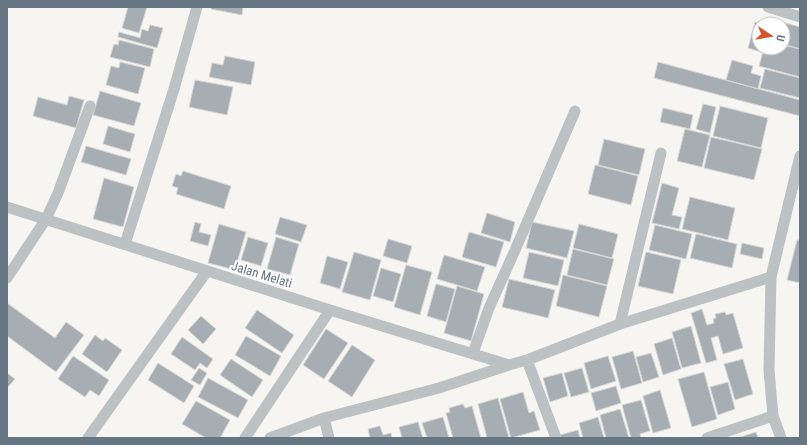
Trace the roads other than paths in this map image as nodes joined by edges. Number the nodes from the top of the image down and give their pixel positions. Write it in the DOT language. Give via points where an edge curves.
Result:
graph roads {
  1 [pos="198,7"];
  2 [pos="768,7"];
  3 [pos="800,16"];
  4 [pos="90,106"];
  5 [pos="575,110"];
  6 [pos="660,153"];
  7 [pos="800,156"];
  8 [pos="7,207"];
  9 [pos="46,219"];
  10 [pos="124,244"];
  11 [pos="207,271"];
  12 [pos="771,277"];
  13 [pos="7,278"];
  14 [pos="330,310"];
  15 [pos="620,324"];
  16 [pos="473,353"];
  17 [pos="527,360"];
  18 [pos="509,364"];
  19 [pos="773,416"];
  20 [pos="324,418"];
  21 [pos="88,438"];
  22 [pos="245,438"];
  23 [pos="270,438"];
  24 [pos="329,438"];
  25 [pos="556,438"];
  26 [pos="706,438"];
  27 [pos="781,438"];
  1 -- 10 [label="street"];
  2 -- 3 [label="street"];
  4 -- 9 [label="street" via="61,187"];
  5 -- 16 [label="street" via="489,308"];
  6 -- 15 [label="street"];
  7 -- 12 [label="street"];
  8 -- 9 [label="street, Jalan Melati"];
  9 -- 10 [label="street, Jalan Melati"];
  9 -- 13 [label="street"];
  10 -- 11 [label="street, Jalan Melati"];
  11 -- 14 [label="street, Jalan Melati"];
  11 -- 21 [label="street"];
  12 -- 15 [label="street"];
  12 -- 19 [label="street" via="769,370"];
  14 -- 16 [label="street, Jalan Melati"];
  14 -- 22 [label="street"];
  15 -- 17 [label="street"];
  16 -- 18 [label="street, Jalan Melati"];
  17 -- 18 [label="street"];
  17 -- 25 [label="street"];
  18 -- 20 [label="street" via="439,388"];
  19 -- 26 [label="street"];
  19 -- 27 [label="street"];
  20 -- 23 [label="street"];
  20 -- 24 [label="street"];
}
